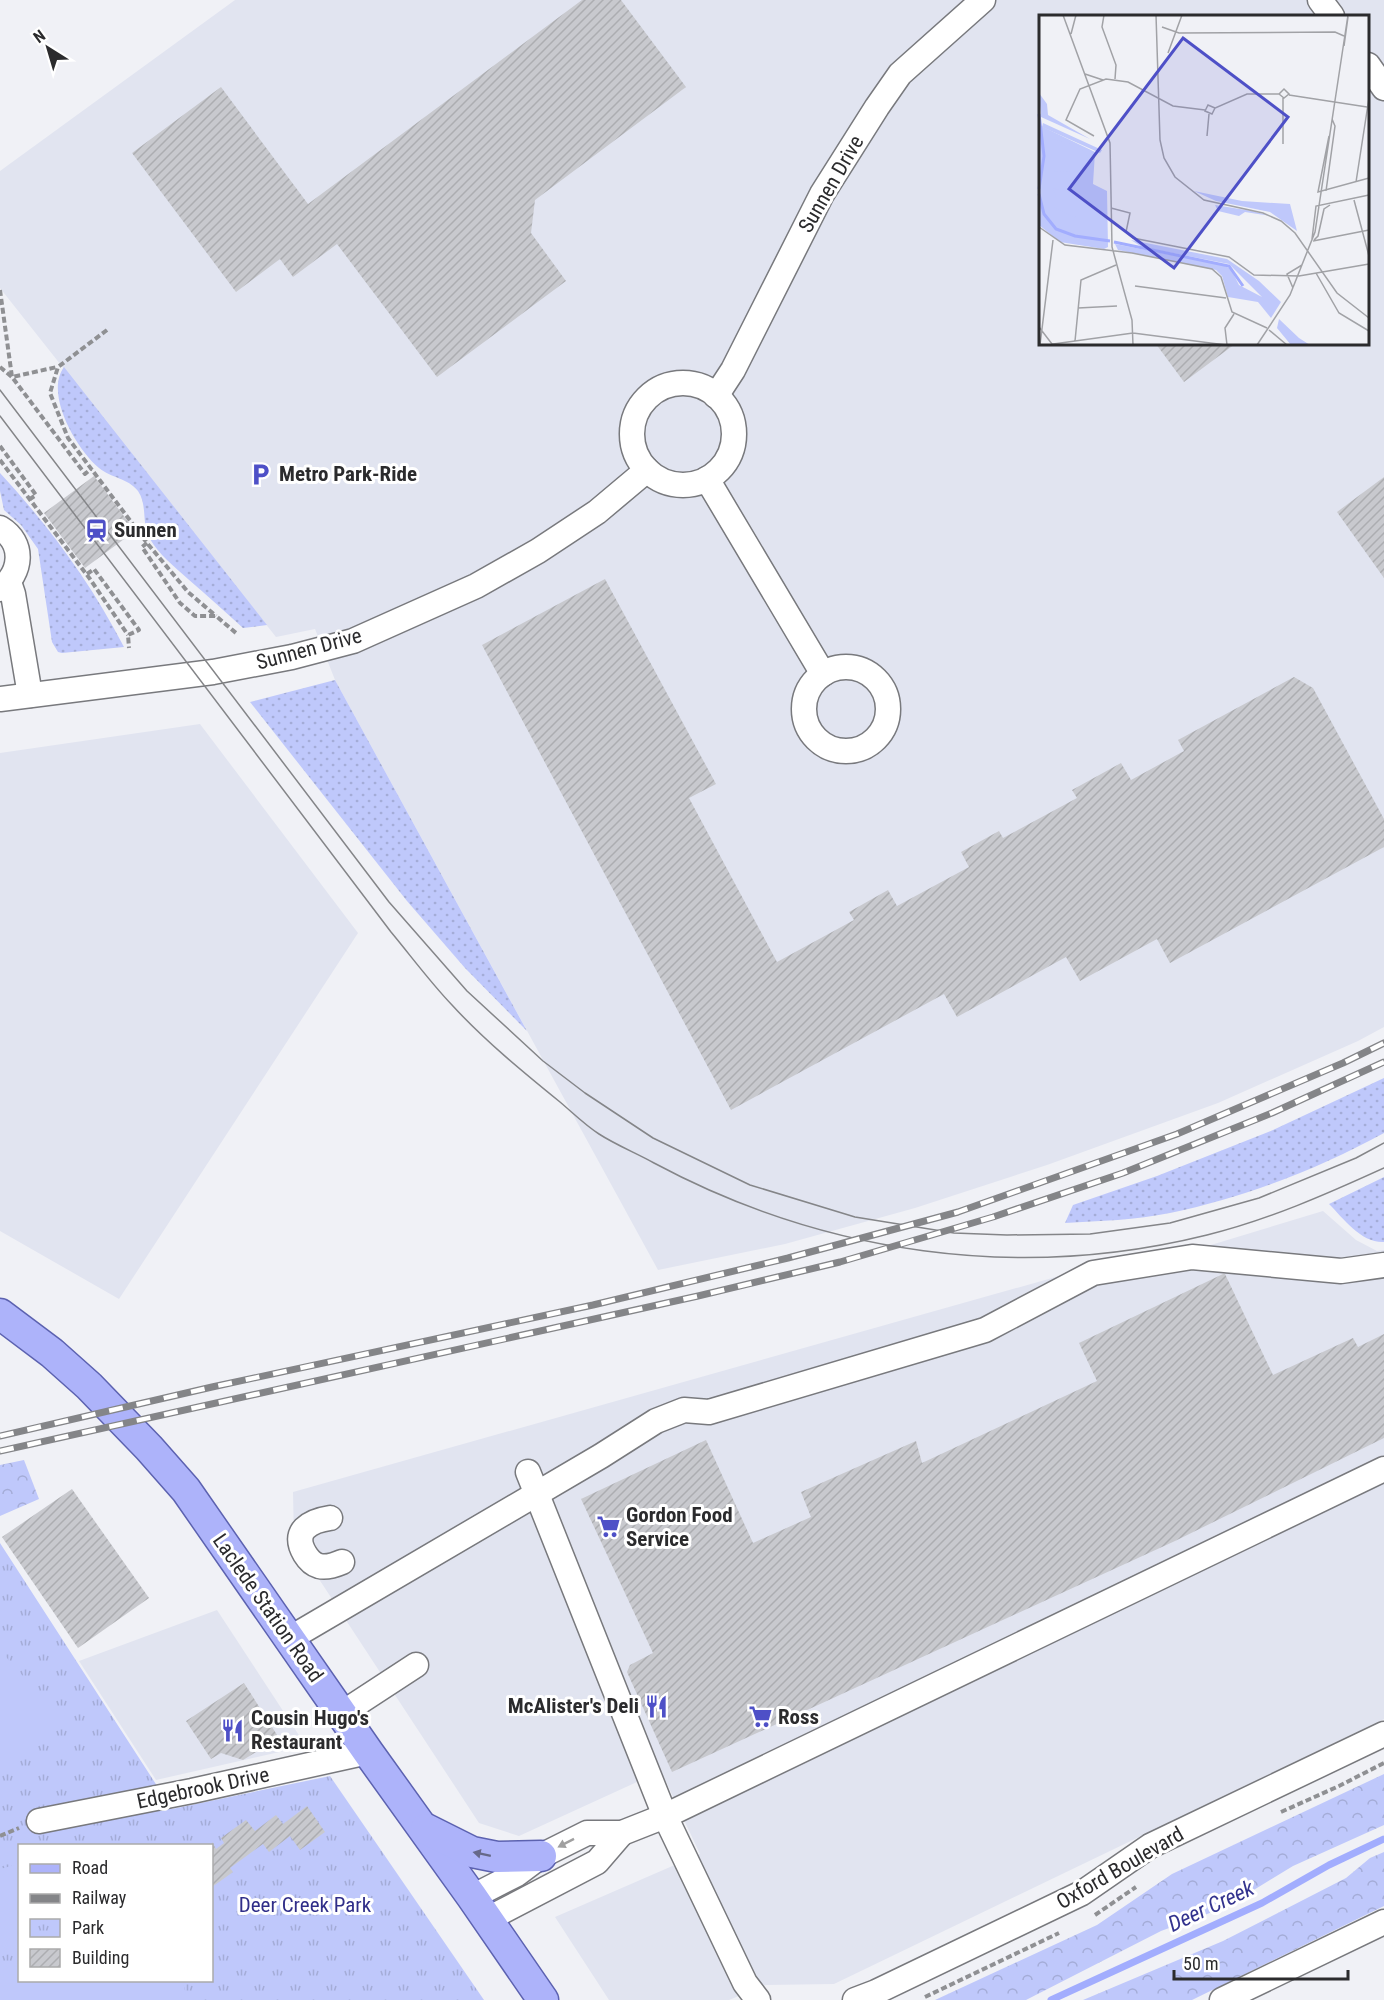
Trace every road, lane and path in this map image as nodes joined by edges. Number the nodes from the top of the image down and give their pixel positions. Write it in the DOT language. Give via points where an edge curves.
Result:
graph roads {
  1 [pos="983,0"];
  2 [pos="1320,0"];
  3 [pos="1331,15"];
  4 [pos="1369,66"];
  5 [pos="1384,87"];
  6 [pos="0,291"];
  7 [pos="107,330"];
  8 [pos="0,367"];
  9 [pos="58,367"];
  10 [pos="12,377"];
  11 [pos="716,396"];
  12 [pos="0,446"];
  13 [pos="0,460"];
  14 [pos="91,469"];
  15 [pos="647,470"];
  16 [pos="707,479"];
  17 [pos="30,500"];
  18 [pos="0,528"];
  19 [pos="147,543"];
  20 [pos="87,574"];
  21 [pos="4,586"];
  22 [pos="216,616"];
  23 [pos="236,633"];
  24 [pos="128,635"];
  25 [pos="129,648"];
  26 [pos="823,674"];
  27 [pos="30,695"];
  28 [pos="0,699"];
  29 [pos="1384,1265"];
  30 [pos="0,1314"];
  31 [pos="1384,1469"];
  32 [pos="532,1483"];
  33 [pos="330,1518"];
  34 [pos="342,1562"];
  35 [pos="289,1639"];
  36 [pos="416,1665"];
  37 [pos="341,1714"];
  38 [pos="1384,1734"];
  39 [pos="368,1752"];
  40 [pos="1384,1763"];
  41 [pos="1275,1815"];
  42 [pos="665,1816"];
  43 [pos="39,1821"];
  44 [pos="422,1827"];
  45 [pos="622,1833"];
  46 [pos="540,1856"];
  47 [pos="1138,1885"];
  48 [pos="480,1908"];
  49 [pos="1086,1920"];
  50 [pos="1384,1922"];
  51 [pos="1066,1929"];
  52 [pos="543,2000"];
  53 [pos="758,2000"];
  54 [pos="855,2000"];
  55 [pos="919,2000"];
  56 [pos="1222,2000"];
  1 -- 11 [label="street, Sunnen Drive" via="900,74 877,106 822,194"];
  2 -- 3 [label="street"];
  4 -- 5 [label="street"];
  6 -- 10 [label="path"];
  7 -- 9 [label="path"];
  8 -- 10 [label="path"];
  9 -- 10 [label="path"];
  9 -- 14 [label="path" via="50,393 68,438"];
  10 -- 14 [label="path" via="85,474"];
  11 -- 15 [label="street" via="699,386 681,383 649,397 635,416 632,428 634,451"];
  11 -- 16 [label="street" via="730,415 734,439 725,462"];
  12 -- 17 [label="path" via="36,495"];
  13 -- 17 [label="path"];
  14 -- 19 [label="path"];
  15 -- 16 [label="street" via="671,484 690,485"];
  15 -- 27 [label="street, Sunnen Drive" via="597,512 538,551 476,586 353,641 213,672"];
  16 -- 26 [label="street"];
  17 -- 20 [label="path"];
  18 -- 21 [label="street" via="13,540 18,562"];
  19 -- 22 [label="path" via="188,592"];
  19 -- 22 [label="path" via="142,547 180,603 195,616"];
  20 -- 24 [label="path"];
  20 -- 24 [label="path" via="94,569 130,616 139,630"];
  21 -- 27 [label="street" via="13,594"];
  22 -- 23 [label="path"];
  24 -- 25 [label="path"];
  27 -- 28 [label="street, Sunnen Drive"];
  29 -- 32 [label="street" via="1341,1271 1192,1257 1093,1273 985,1330 709,1412 684,1410 656,1421 601,1456"];
  30 -- 35 [label="main road, Laclede Station Road" via="89,1386 149,1448 186,1490"];
  31 -- 42 [label="street"];
  32 -- 35 [label="street"];
  32 -- 42 [label="street"];
  33 -- 34 [label="street" via="306,1526 299,1543 311,1562 320,1566"];
  35 -- 37 [label="main road, Laclede Station Road"];
  36 -- 37 [label="street"];
  37 -- 39 [label="main road, Laclede Station Road"];
  38 -- 54 [label="street, Oxford Boulevard" via="1150,1846 1082,1893"];
  39 -- 43 [label="street, Edgebrook Drive"];
  39 -- 44 [label="main road, Laclede Station Road"];
  40 -- 41 [label="path"];
  42 -- 45 [label="street"];
  42 -- 53 [label="street" via="746,1983"];
  46 -- 44 [label="main road, one-way" via="497,1857 472,1852"];
  44 -- 48 [label="main road, Laclede Station Road"];
  45 -- 46 [label="street, one-way" via="587,1833"];
  45 -- 48 [label="street" via="597,1862"];
  46 -- 48 [label="street"];
  47 -- 49 [label="path"];
  48 -- 52 [label="main road, Laclede Station Road"];
  50 -- 56 [label="street"];
  51 -- 55 [label="path"];
}
